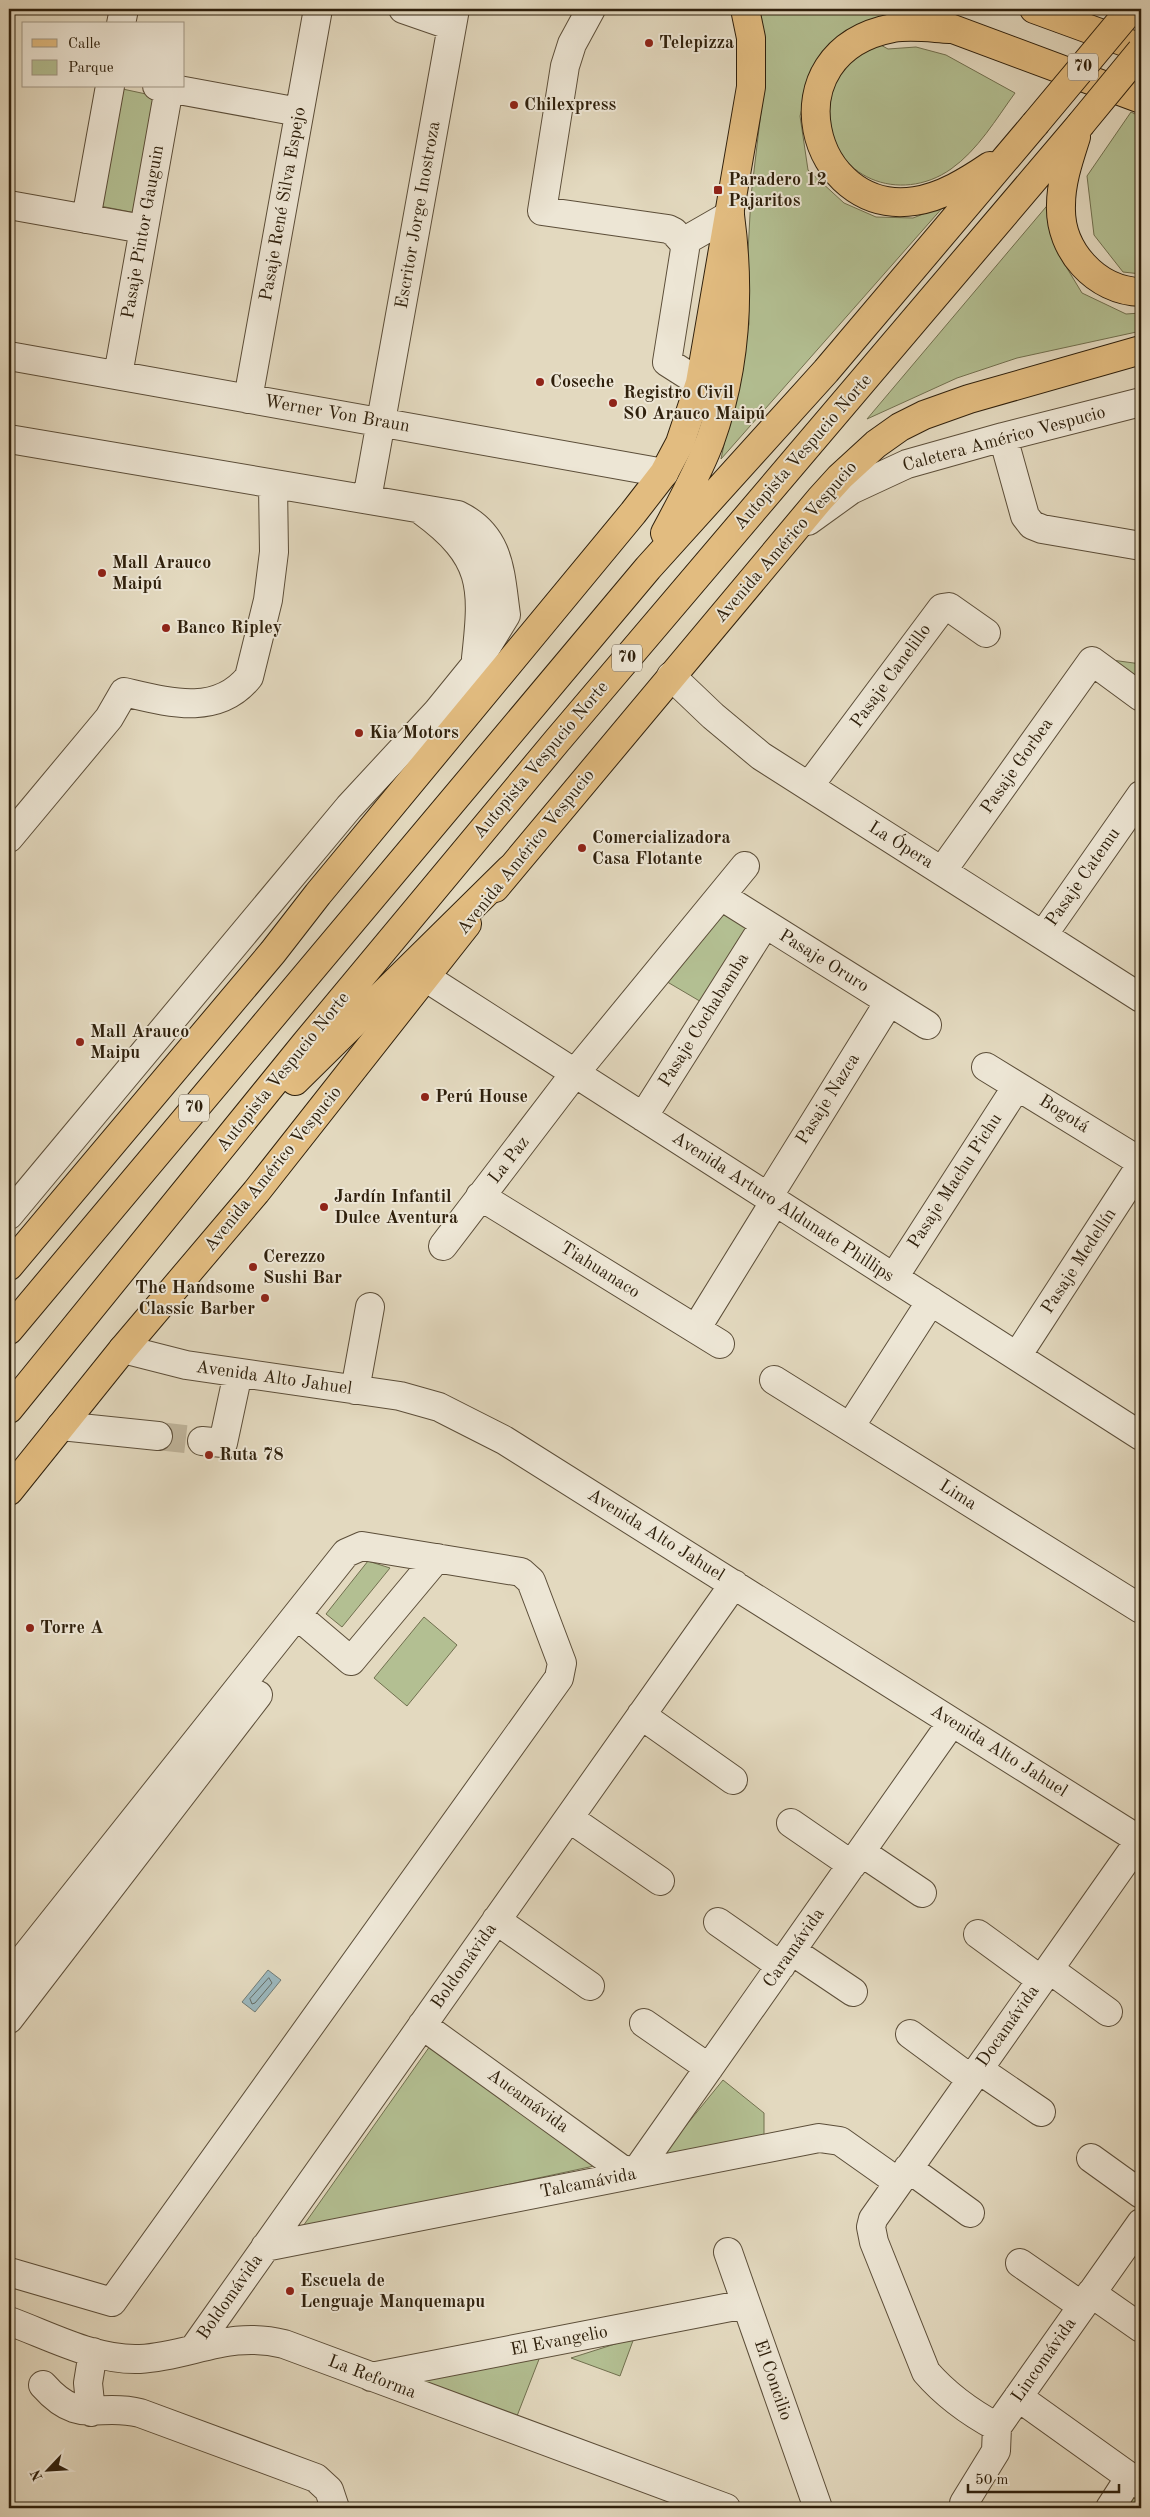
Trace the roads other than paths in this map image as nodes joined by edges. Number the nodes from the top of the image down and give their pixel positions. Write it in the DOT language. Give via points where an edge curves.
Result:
graph roads {
  1 [pos="124,9"];
  2 [pos="318,9"];
  3 [pos="403,9"];
  4 [pos="591,9"];
  5 [pos="746,9"];
  6 [pos="899,9"];
  7 [pos="1034,9"];
  8 [pos="1131,9"];
  9 [pos="1054,14"];
  10 [pos="453,17"];
  11 [pos="121,22"];
  12 [pos="950,29"];
  13 [pos="1141,49"];
  14 [pos="110,88"];
  15 [pos="163,88"];
  16 [pos="168,88"];
  17 [pos="1141,99"];
  18 [pos="299,112"];
  19 [pos="1073,139"];
  20 [pos="1015,147"];
  21 [pos="9,205"];
  22 [pos="730,215"];
  23 [pos="86,219"];
  24 [pos="143,229"];
  25 [pos="683,242"];
  26 [pos="1141,292"];
  27 [pos="1141,350"];
  28 [pos="9,356"];
  29 [pos="118,375"];
  30 [pos="700,383"];
  31 [pos="248,399"];
  32 [pos="1141,402"];
  33 [pos="381,422"];
  34 [pos="1004,436"];
  35 [pos="9,438"];
  36 [pos="664,473"];
  37 [pos="274,485"];
  38 [pos="367,499"];
  39 [pos="794,531"];
  40 [pos="1141,546"];
  41 [pos="648,568"];
  42 [pos="494,612"];
  43 [pos="539,625"];
  44 [pos="986,633"];
  45 [pos="671,676"];
  46 [pos="1141,697"];
  47 [pos="809,786"];
  48 [pos="1141,795"];
  49 [pos="9,838"];
  50 [pos="745,866"];
  51 [pos="510,869"];
  52 [pos="942,871"];
  53 [pos="721,896"];
  54 [pos="765,924"];
  55 [pos="1042,935"];
  56 [pos="425,977"];
  57 [pos="1141,997"];
  58 [pos="889,1002"];
  59 [pos="927,1026"];
  60 [pos="144,1054"];
  61 [pos="986,1066"];
  62 [pos="575,1074"];
  63 [pos="170,1075"];
  64 [pos="1017,1086"];
  65 [pos="642,1117"];
  66 [pos="1141,1164"];
  67 [pos="196,1179"];
  68 [pos="480,1196"];
  69 [pos="771,1199"];
  70 [pos="9,1215"];
  71 [pos="442,1246"];
  72 [pos="9,1266"];
  73 [pos="894,1277"];
  74 [pos="931,1301"];
  75 [pos="370,1307"];
  76 [pos="696,1329"];
  77 [pos="9,1330"];
  78 [pos="720,1344"];
  79 [pos="123,1349"];
  80 [pos="1017,1356"];
  81 [pos="238,1373"];
  82 [pos="774,1380"];
  83 [pos="355,1390"];
  84 [pos="9,1409"];
  85 [pos="61,1426"];
  86 [pos="850,1427"];
  87 [pos="1141,1435"];
  88 [pos="158,1436"];
  89 [pos="202,1441"];
  90 [pos="9,1490"];
  91 [pos="437,1558"];
  92 [pos="734,1584"];
  93 [pos="1141,1610"];
  94 [pos="304,1622"];
  95 [pos="641,1716"];
  96 [pos="952,1722"];
  97 [pos="733,1780"];
  98 [pos="569,1818"];
  99 [pos="790,1823"];
  100 [pos="1141,1840"];
  101 [pos="856,1858"];
  102 [pos="111,1868"];
  103 [pos="660,1881"];
  104 [pos="922,1893"];
  105 [pos="496,1920"];
  106 [pos="718,1922"];
  107 [pos="978,1934"];
  108 [pos="786,1958"];
  109 [pos="1045,1975"];
  110 [pos="9,1977"];
  111 [pos="590,1986"];
  112 [pos="852,1992"];
  113 [pos="1108,2012"];
  114 [pos="9,2019"];
  115 [pos="644,2023"];
  116 [pos="422,2025"];
  117 [pos="910,2034"];
  118 [pos="709,2068"];
  119 [pos="975,2074"];
  120 [pos="1041,2112"];
  121 [pos="1091,2158"];
  122 [pos="635,2173"];
  123 [pos="903,2175"];
  124 [pos="1141,2194"];
  125 [pos="970,2213"];
  126 [pos="1141,2223"];
  127 [pos="265,2247"];
  128 [pos="728,2252"];
  129 [pos="1020,2263"];
  130 [pos="9,2272"];
  131 [pos="1087,2300"];
  132 [pos="746,2304"];
  133 [pos="9,2321"];
  134 [pos="1141,2328"];
  135 [pos="194,2348"];
  136 [pos="93,2352"];
  137 [pos="371,2377"];
  138 [pos="43,2385"];
  139 [pos="1018,2397"];
  140 [pos="91,2412"];
  141 [pos="997,2427"];
  142 [pos="1136,2481"];
  143 [pos="964,2503"];
  144 [pos="335,2508"];
  145 [pos="726,2508"];
  146 [pos="818,2508"];
  147 [pos="1110,2508"];
  1 -- 11 [label="street"];
  2 -- 18 [label="street, Pasaje René Silva Espejo"];
  3 -- 10 [label="street"];
  4 -- 25 [label="street" via="572,44 565,66 542,211 668,229"];
  5 -- 22 [label="main road" via="751,38 750,87"];
  6 -- 12 [label="main road"];
  7 -- 9 [label="main road"];
  8 -- 20 [label="main road, Autopista Vespucio Norte / 70, bridge"];
  9 -- 13 [label="main road"];
  10 -- 33 [label="street, Escritor Jorge Inostroza"];
  12 -- 17 [label="main road"];
  12 -- 20 [label="main road" via="907,27 884,30 861,39 839,55 823,78 815,107 819,138 829,160 846,180 871,196 892,202 915,202 958,186"];
  13 -- 19 [label="main road, Autopista Vespucio Norte / 70, bridge"];
  14 -- 23 [label="street"];
  15 -- 24 [label="street, Pasaje Pintor Gauguin"];
  16 -- 18 [label="street"];
  18 -- 31 [label="street, Pasaje René Silva Espejo"];
  19 -- 26 [label="main road" via="1060,205 1068,241 1080,262 1098,278 1118,288"];
  19 -- 67 [label="main road, Autopista Vespucio Norte / 70" via="673,603"];
  20 -- 41 [label="main road, Autopista Vespucio Norte / 70" via="826,371"];
  21 -- 23 [label="street"];
  22 -- 25 [label="street"];
  22 -- 30 [label="main road"];
  22 -- 41 [label="main road" via="735,272 734,318 720,406 702,459"];
  23 -- 24 [label="street"];
  24 -- 29 [label="street, Pasaje Pintor Gauguin"];
  25 -- 30 [label="street" via="685,249 667,362"];
  27 -- 39 [label="main road, Avenida Américo Vespucio" via="969,398 900,427 840,477"];
  28 -- 29 [label="street, Werner Von Braun"];
  29 -- 31 [label="street, Werner Von Braun"];
  30 -- 36 [label="main road" via="680,443"];
  31 -- 33 [label="street, Werner Von Braun"];
  32 -- 34 [label="street, Caletera Américo Vespucio"];
  33 -- 36 [label="street, Werner Von Braun"];
  33 -- 38 [label="street, Escritor Jorge Inostroza"];
  34 -- 39 [label="street, Caletera Américo Vespucio" via="893,470 851,490"];
  34 -- 40 [label="street" via="1025,516 1032,525"];
  35 -- 37 [label="street"];
  36 -- 43 [label="main road"];
  37 -- 38 [label="street"];
  37 -- 49 [label="street" via="274,552 268,600 249,677 242,686 229,693 195,705 124,692 108,718"];
  38 -- 42 [label="street" via="421,510 455,537"];
  39 -- 45 [label="main road, Avenida Américo Vespucio"];
  41 -- 77 [label="main road, Autopista Vespucio Norte / 70"];
  42 -- 43 [label="street"];
  42 -- 60 [label="street" via="476,664 349,807"];
  43 -- 63 [label="main road"];
  44 -- 47 [label="street, Pasaje Canelillo" via="949,607 942,608"];
  45 -- 47 [label="street, La Ópera" via="743,742"];
  45 -- 51 [label="main road, Avenida Américo Vespucio"];
  46 -- 52 [label="street, Pasaje Gorbea" via="1092,661"];
  47 -- 52 [label="street, La Ópera"];
  48 -- 55 [label="street, Pasaje Catemu"];
  50 -- 53 [label="street"];
  51 -- 56 [label="main road, Avenida Américo Vespucio"];
  51 -- 67 [label="main road"];
  52 -- 55 [label="street, La Ópera"];
  53 -- 54 [label="street, Pasaje Oruro"];
  53 -- 62 [label="street"];
  54 -- 58 [label="street, Pasaje Oruro"];
  54 -- 65 [label="street, Pasaje Cochabamba"];
  55 -- 57 [label="street, La Ópera"];
  56 -- 62 [label="street, Avenida Arturo Aldunate Phillips"];
  56 -- 79 [label="main road, Avenida Américo Vespucio" via="256,1192"];
  58 -- 59 [label="street, Pasaje Oruro"];
  58 -- 69 [label="street, Pasaje Nazca"];
  60 -- 63 [label="street"];
  60 -- 70 [label="street"];
  61 -- 64 [label="street, Bogotá"];
  62 -- 65 [label="street, Avenida Arturo Aldunate Phillips"];
  62 -- 68 [label="street, La Paz"];
  63 -- 72 [label="main road"];
  64 -- 66 [label="street, Bogotá"];
  64 -- 73 [label="street, Pasaje Machu Pichu"];
  65 -- 69 [label="street, Avenida Arturo Aldunate Phillips"];
  66 -- 80 [label="street, Pasaje Medellín"];
  67 -- 84 [label="main road, Autopista Vespucio Norte / 70"];
  68 -- 71 [label="street, La Paz"];
  68 -- 76 [label="street, Tiahuanaco"];
  69 -- 73 [label="street, Avenida Arturo Aldunate Phillips"];
  69 -- 76 [label="street, Pasaje Nazca"];
  73 -- 74 [label="street, Avenida Arturo Aldunate Phillips"];
  74 -- 80 [label="street, Avenida Arturo Aldunate Phillips"];
  74 -- 86 [label="street"];
  75 -- 83 [label="street"];
  76 -- 78 [label="street, Tiahuanaco"];
  79 -- 81 [label="street, Avenida Alto Jahuel" via="186,1365"];
  79 -- 85 [label="main road, Avenida Américo Vespucio"];
  80 -- 87 [label="street, Avenida Arturo Aldunate Phillips"];
  81 -- 83 [label="street, Avenida Alto Jahuel"];
  81 -- 89 [label="street" via="222,1443"];
  82 -- 86 [label="street, Lima"];
  83 -- 92 [label="street, Avenida Alto Jahuel" via="400,1396 439,1407 477,1425"];
  85 -- 88 [label="street"];
  85 -- 90 [label="main road, Avenida Américo Vespucio"];
  86 -- 93 [label="street, Lima"];
  91 -- 94 [label="street" via="362,1546 346,1553"];
  91 -- 94 [label="street" via="351,1661"];
  91 -- 130 [label="street" via="521,1572 531,1581 562,1662 560,1678 112,2302"];
  92 -- 95 [label="street, Boldomávida"];
  92 -- 96 [label="street, Avenida Alto Jahuel"];
  94 -- 102 [label="street"];
  95 -- 97 [label="street"];
  95 -- 98 [label="street, Boldomávida"];
  96 -- 100 [label="street, Avenida Alto Jahuel"];
  96 -- 101 [label="street, Caramávida"];
  98 -- 103 [label="street"];
  98 -- 105 [label="street, Boldomávida"];
  99 -- 101 [label="street"];
  100 -- 109 [label="street, Docamávida"];
  101 -- 104 [label="street"];
  101 -- 108 [label="street, Caramávida"];
  102 -- 110 [label="street"];
  102 -- 114 [label="street"];
  105 -- 111 [label="street"];
  105 -- 116 [label="street, Boldomávida"];
  106 -- 108 [label="street"];
  107 -- 109 [label="street"];
  108 -- 112 [label="street"];
  108 -- 118 [label="street, Caramávida"];
  109 -- 113 [label="street"];
  109 -- 119 [label="street, Docamávida"];
  115 -- 118 [label="street"];
  116 -- 122 [label="street, Aucamávida" via="620,2168"];
  116 -- 127 [label="street, Boldomávida"];
  117 -- 119 [label="street"];
  118 -- 122 [label="street, Caramávida"];
  119 -- 120 [label="street"];
  119 -- 123 [label="street, Docamávida"];
  121 -- 124 [label="street"];
  122 -- 123 [label="street, Talcamávida" via="826,2137 840,2140"];
  122 -- 127 [label="street, Talcamávida"];
  123 -- 125 [label="street, Talcamávida"];
  123 -- 141 [label="street, Docamávida" via="871,2227 918,2358 935,2383"];
  126 -- 131 [label="street, Lincomávida"];
  127 -- 135 [label="street, Boldomávida"];
  128 -- 132 [label="street, El Concilio"];
  129 -- 131 [label="street"];
  131 -- 134 [label="street"];
  131 -- 139 [label="street, Lincomávida"];
  132 -- 137 [label="street, El Evangelio"];
  132 -- 146 [label="street, El Concilio"];
  133 -- 136 [label="street, La Reforma"];
  135 -- 136 [label="street, La Reforma" via="140,2359"];
  135 -- 137 [label="street, La Reforma" via="234,2340 272,2341"];
  136 -- 140 [label="street" via="88,2383"];
  137 -- 145 [label="street, La Reforma"];
  138 -- 140 [label="street" via="55,2399 67,2406"];
  139 -- 141 [label="street, Lincomávida"];
  139 -- 142 [label="street"];
  140 -- 144 [label="street" via="118,2409 140,2413 316,2478 328,2490"];
  141 -- 143 [label="street" via="996,2451"];
  142 -- 147 [label="street"];
}
